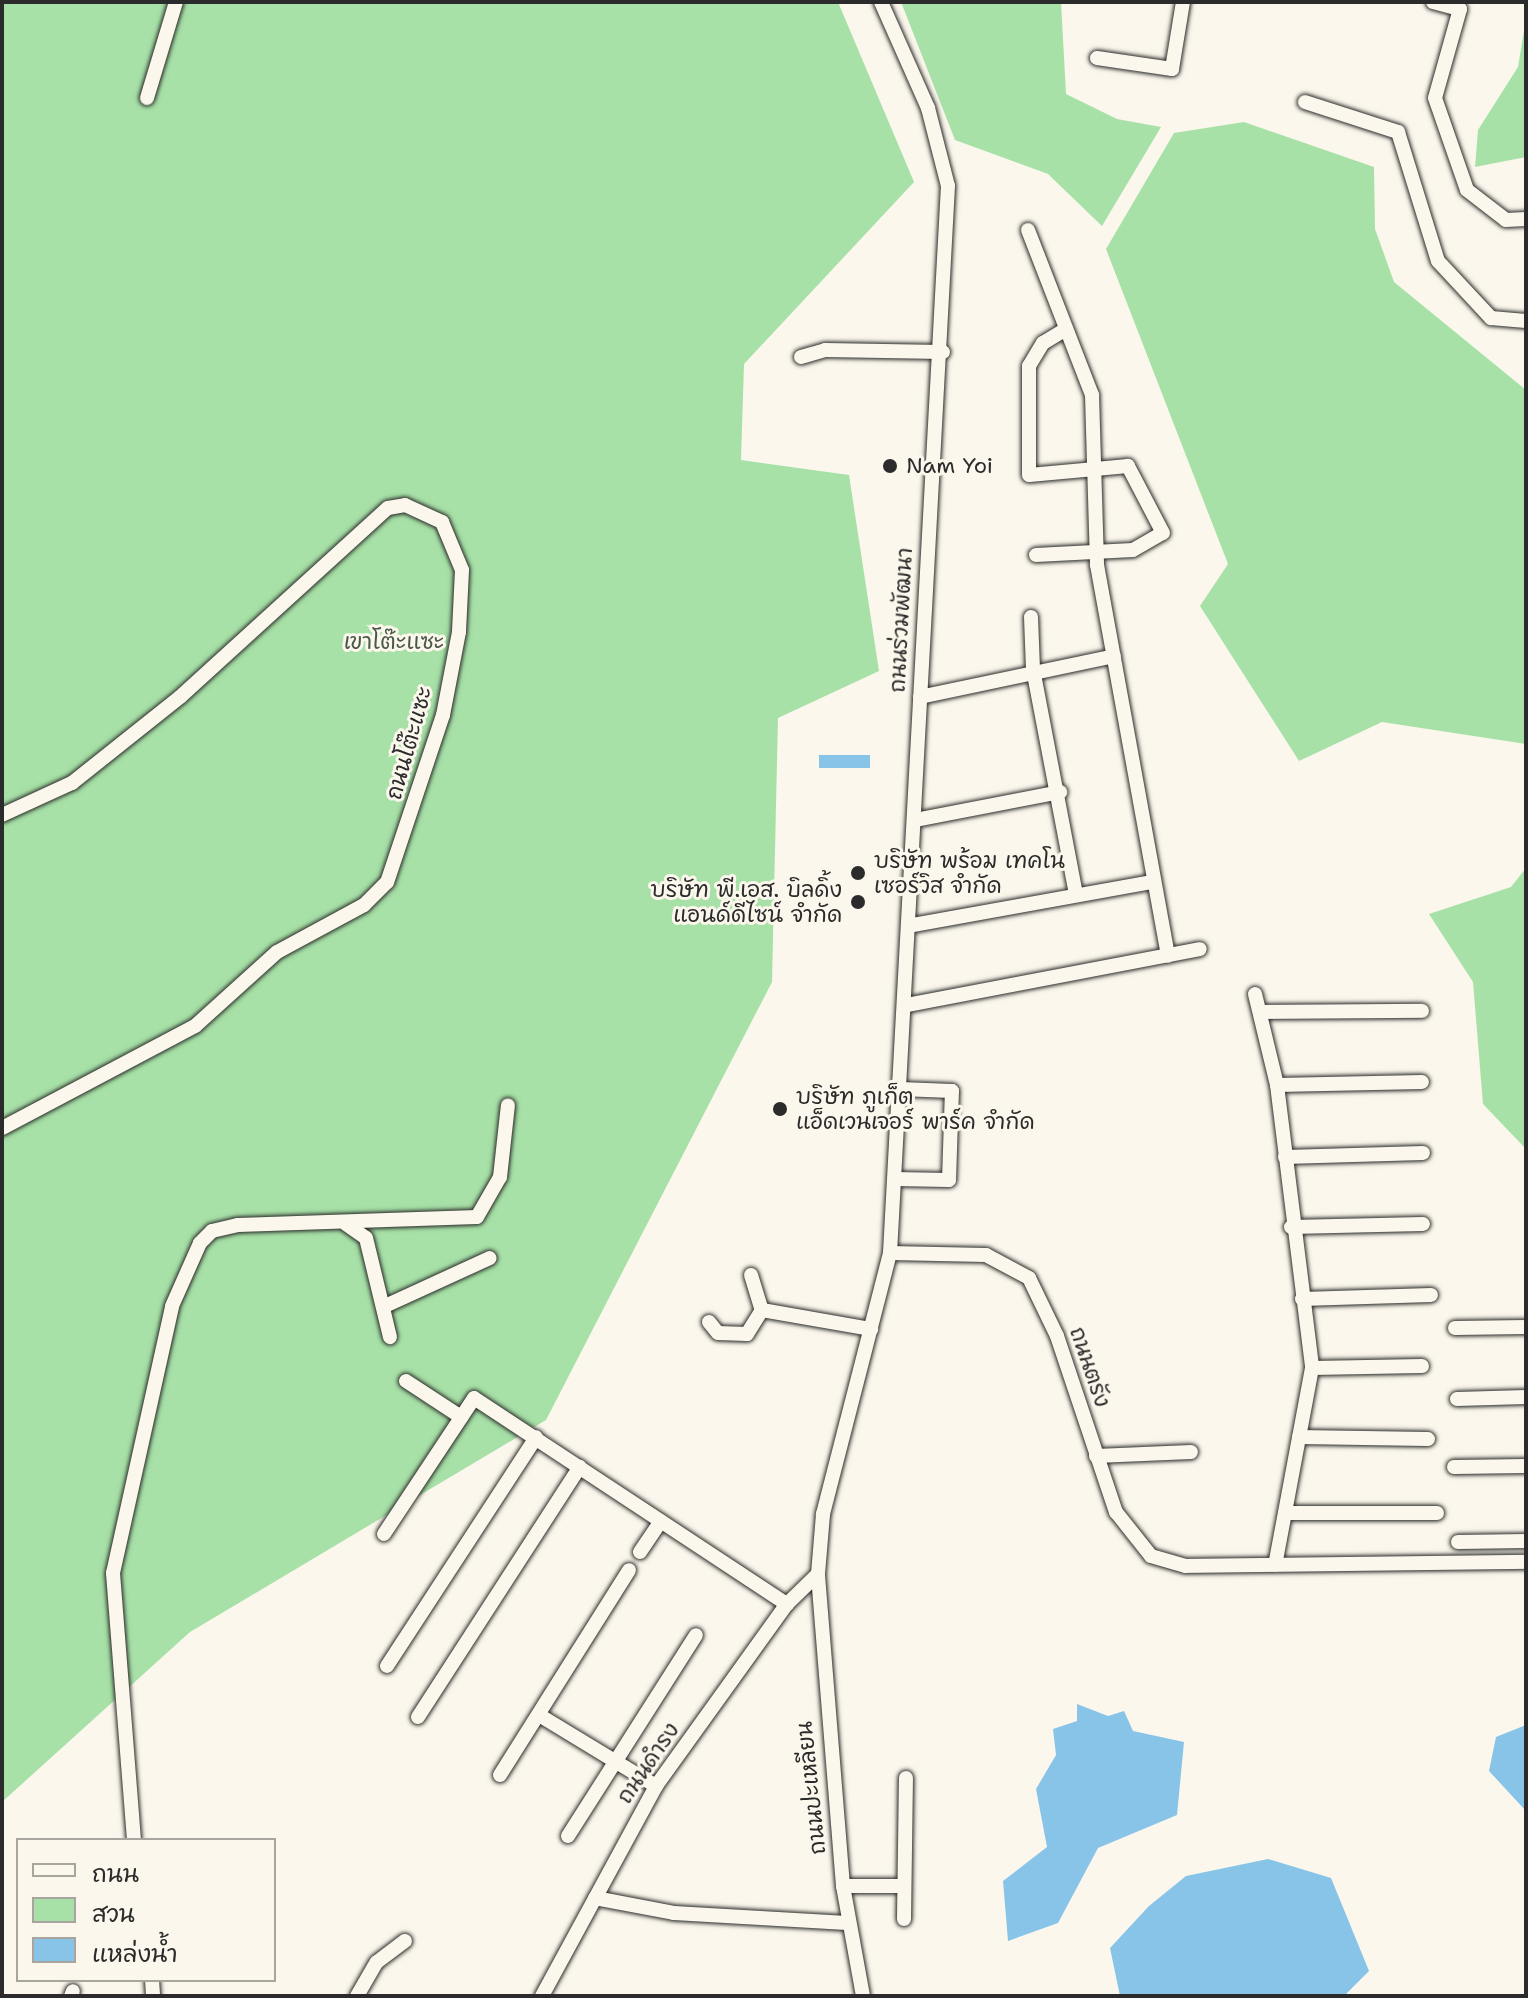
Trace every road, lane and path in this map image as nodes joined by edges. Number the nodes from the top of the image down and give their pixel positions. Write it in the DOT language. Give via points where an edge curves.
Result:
graph roads {
  1 [pos="176,2"];
  2 [pos="881,2"];
  3 [pos="1183,2"];
  4 [pos="1433,2"];
  5 [pos="1097,58"];
  6 [pos="147,98"];
  7 [pos="1305,102"];
  8 [pos="1526,219"];
  9 [pos="1028,230"];
  10 [pos="1526,321"];
  11 [pos="1066,329"];
  12 [pos="943,352"];
  13 [pos="801,357"];
  14 [pos="1097,473"];
  15 [pos="1098,554"];
  16 [pos="1036,555"];
  17 [pos="1031,617"];
  18 [pos="1114,656"];
  19 [pos="1033,669"];
  20 [pos="920,697"];
  21 [pos="1060,792"];
  22 [pos="2,815"];
  23 [pos="915,820"];
  24 [pos="1151,882"];
  25 [pos="1076,894"];
  26 [pos="913,925"];
  27 [pos="1200,949"];
  28 [pos="1168,956"];
  29 [pos="1255,994"];
  30 [pos="907,1005"];
  31 [pos="1422,1011"];
  32 [pos="1260,1012"];
  33 [pos="1422,1082"];
  34 [pos="1277,1085"];
  35 [pos="900,1089"];
  36 [pos="508,1105"];
  37 [pos="2,1128"];
  38 [pos="1423,1153"];
  39 [pos="1285,1157"];
  40 [pos="894,1179"];
  41 [pos="346,1224"];
  42 [pos="1423,1224"];
  43 [pos="1291,1227"];
  44 [pos="890,1253"];
  45 [pos="490,1258"];
  46 [pos="751,1275"];
  47 [pos="1431,1295"];
  48 [pos="1302,1299"];
  49 [pos="385,1306"];
  50 [pos="762,1310"];
  51 [pos="709,1322"];
  52 [pos="1526,1327"];
  53 [pos="1455,1328"];
  54 [pos="871,1329"];
  55 [pos="390,1337"];
  56 [pos="1422,1366"];
  57 [pos="1312,1368"];
  58 [pos="406,1381"];
  59 [pos="1526,1397"];
  60 [pos="1457,1399"];
  61 [pos="461,1417"];
  62 [pos="536,1437"];
  63 [pos="1299,1437"];
  64 [pos="1428,1439"];
  65 [pos="1191,1452"];
  66 [pos="1096,1456"];
  67 [pos="1526,1466"];
  68 [pos="580,1467"];
  69 [pos="1454,1467"];
  70 [pos="1285,1513"];
  71 [pos="1437,1513"];
  72 [pos="661,1521"];
  73 [pos="384,1534"];
  74 [pos="1526,1541"];
  75 [pos="1458,1542"];
  76 [pos="640,1552"];
  77 [pos="1526,1562"];
  78 [pos="1275,1565"];
  79 [pos="629,1570"];
  80 [pos="818,1574"];
  81 [pos="787,1604"];
  82 [pos="696,1635"];
  83 [pos="387,1666"];
  84 [pos="539,1715"];
  85 [pos="418,1717"];
  86 [pos="615,1763"];
  87 [pos="500,1775"];
  88 [pos="906,1778"];
  89 [pos="656,1786"];
  90 [pos="568,1836"];
  91 [pos="134,1838"];
  92 [pos="843,1886"];
  93 [pos="903,1886"];
  94 [pos="595,1898"];
  95 [pos="904,1919"];
  96 [pos="847,1923"];
  97 [pos="405,1941"];
  98 [pos="357,1996"];
  99 [pos="542,1996"];
  100 [pos="863,1996"];
  1 -- 6 [label="street"];
  2 -- 12 [label="street, ถนนร่วมพัฒนา" via="928,108 948,186"];
  3 -- 5 [label="street" via="1172,69"];
  4 -- 8 [label="street" via="1460,9 1435,98 1467,190 1506,220"];
  7 -- 10 [label="street" via="1398,132 1438,261 1491,318"];
  9 -- 11 [label="street"];
  11 -- 14 [label="street" via="1092,395"];
  11 -- 14 [label="street" via="1043,343 1029,366 1029,475"];
  12 -- 13 [label="street" via="825,350"];
  12 -- 20 [label="street, ถนนร่วมพัฒนา"];
  14 -- 15 [label="street"];
  14 -- 15 [label="street" via="1128,466 1163,533 1133,550"];
  15 -- 16 [label="street"];
  15 -- 18 [label="street"];
  17 -- 19 [label="street"];
  18 -- 19 [label="street"];
  18 -- 24 [label="street"];
  19 -- 20 [label="street"];
  19 -- 21 [label="street"];
  20 -- 23 [label="street, ถนนร่วมพัฒนา"];
  21 -- 23 [label="street"];
  21 -- 25 [label="street"];
  22 -- 37 [label="street, ถนนโต๊ะแซะ" via="72,783 168,706 388,508 431,512 442,522 462,570 459,632 443,715 387,882 364,905 277,952 195,1026"];
  23 -- 26 [label="street, ถนนร่วมพัฒนา"];
  24 -- 25 [label="street"];
  24 -- 28 [label="street"];
  25 -- 26 [label="street"];
  26 -- 30 [label="street, ถนนร่วมพัฒนา"];
  27 -- 28 [label="street"];
  28 -- 30 [label="street"];
  29 -- 32 [label="street"];
  30 -- 35 [label="street, ถนนร่วมพัฒนา"];
  31 -- 32 [label="street"];
  32 -- 34 [label="street"];
  33 -- 34 [label="street"];
  34 -- 39 [label="street"];
  35 -- 40 [label="street, ถนนร่วมพัฒนา"];
  35 -- 40 [label="street" via="952,1091 949,1180"];
  36 -- 41 [label="street" via="500,1177 477,1217"];
  38 -- 39 [label="street"];
  39 -- 43 [label="street"];
  40 -- 44 [label="street, ถนนร่วมพัฒนา"];
  41 -- 49 [label="street" via="366,1238"];
  41 -- 91 [label="street" via="212,1231 172,1306 113,1573"];
  42 -- 43 [label="street"];
  43 -- 48 [label="street"];
  44 -- 54 [label="street"];
  44 -- 66 [label="street, ถนนตรัง" via="986,1255 1029,1278 1057,1336"];
  45 -- 49 [label="street"];
  46 -- 50 [label="street"];
  47 -- 48 [label="street"];
  48 -- 57 [label="street"];
  49 -- 55 [label="street"];
  50 -- 51 [label="street" via="747,1334 718,1333"];
  50 -- 54 [label="street"];
  52 -- 53 [label="street"];
  54 -- 80 [label="street" via="823,1514"];
  56 -- 57 [label="street"];
  57 -- 63 [label="street"];
  58 -- 61 [label="street"];
  59 -- 60 [label="street"];
  61 -- 62 [label="street" via="474,1398"];
  61 -- 73 [label="street"];
  62 -- 68 [label="street"];
  62 -- 83 [label="street"];
  63 -- 64 [label="street"];
  63 -- 70 [label="street"];
  65 -- 66 [label="street"];
  66 -- 78 [label="street, ถนนตรัง" via="1124,1529 1151,1556 1186,1566"];
  67 -- 69 [label="street"];
  68 -- 72 [label="street"];
  68 -- 85 [label="street"];
  70 -- 71 [label="street"];
  70 -- 78 [label="street"];
  72 -- 76 [label="street"];
  72 -- 81 [label="street"];
  74 -- 75 [label="street"];
  77 -- 78 [label="street, ถนนตรัง"];
  79 -- 84 [label="street"];
  80 -- 81 [label="street, ถนนดำรง"];
  80 -- 92 [label="street, ถนนปะเหลียน"];
  81 -- 89 [label="street, ถนนดำรง"];
  82 -- 86 [label="street"];
  84 -- 86 [label="street"];
  84 -- 87 [label="street"];
  86 -- 89 [label="street"];
  86 -- 90 [label="street"];
  88 -- 93 [label="street"];
  89 -- 94 [label="street, ถนนดำรง"];
  92 -- 93 [label="street"];
  92 -- 96 [label="street, ถนนปะเหลียน"];
  93 -- 95 [label="street"];
  94 -- 96 [label="street" via="674,1913"];
  94 -- 99 [label="street, ถนนดำรง"];
  96 -- 100 [label="street, ถนนปะเหลียน"];
  97 -- 98 [label="street" via="377,1962"];
}
